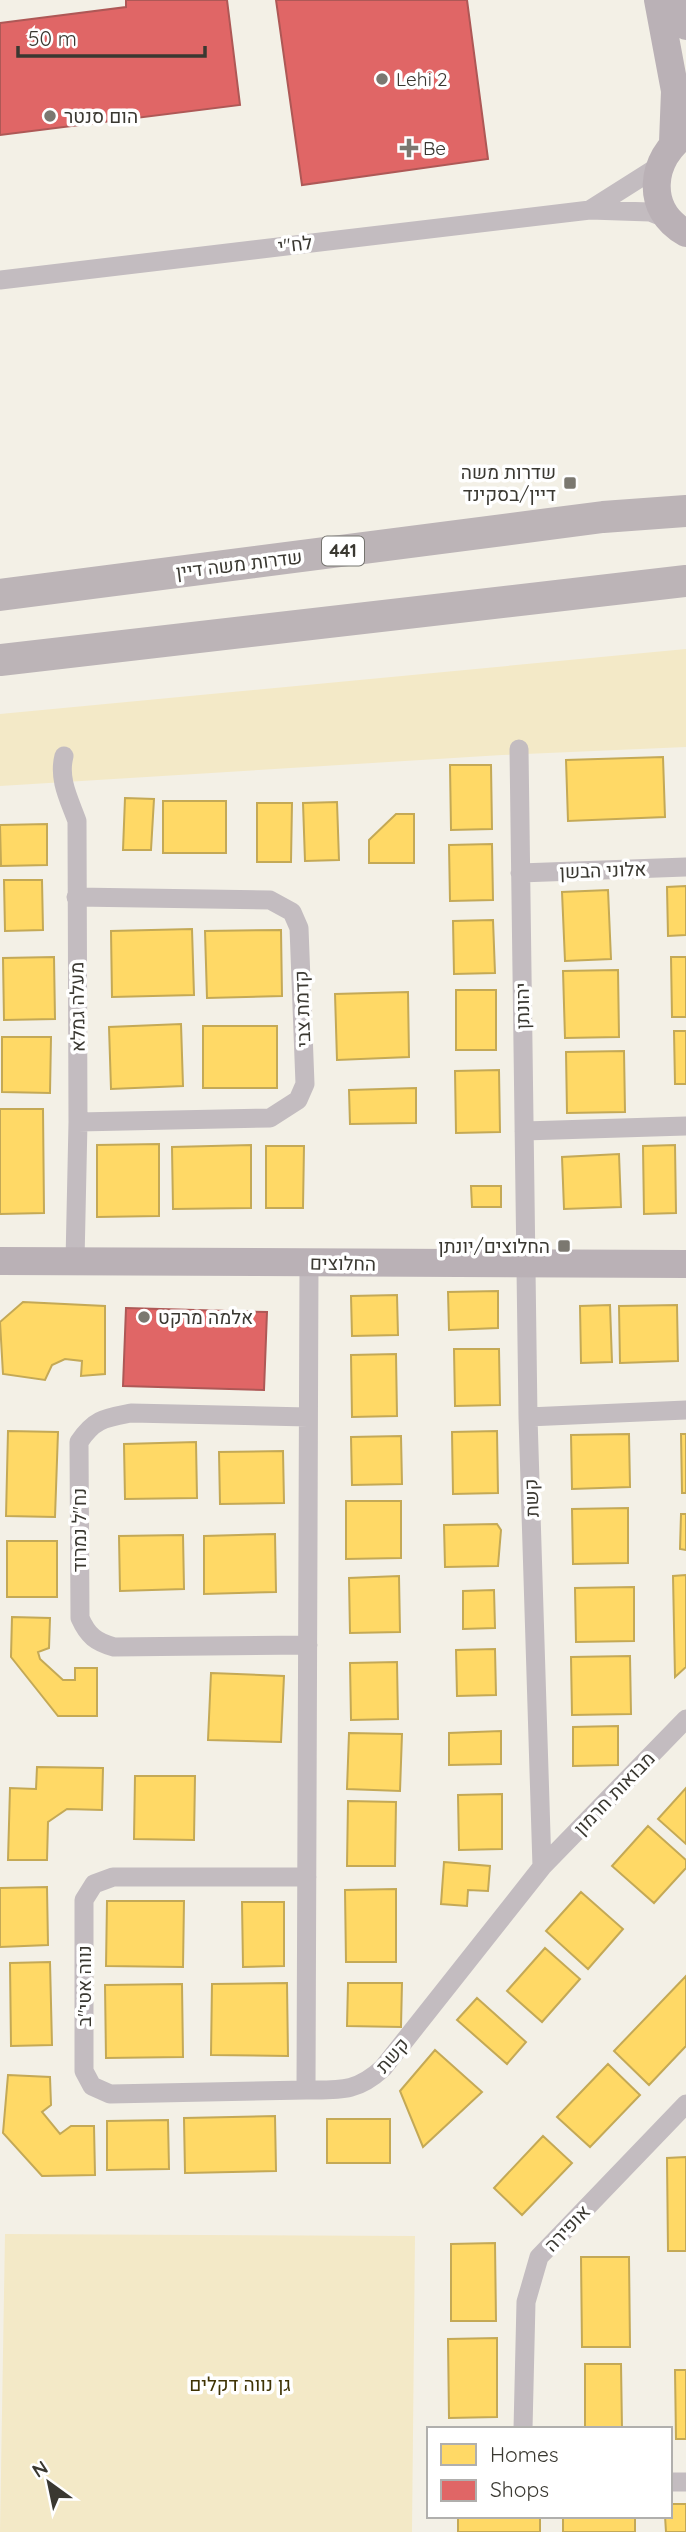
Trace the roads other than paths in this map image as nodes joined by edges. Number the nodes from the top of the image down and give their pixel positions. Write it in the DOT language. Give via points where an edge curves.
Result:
graph roads {
  1 [pos="657,0"];
  2 [pos="681,0"];
  3 [pos="686,26"];
  4 [pos="673,147"];
  5 [pos="590,210"];
  6 [pos="678,227"];
  7 [pos="0,281"];
  8 [pos="686,511"];
  9 [pos="686,581"];
  10 [pos="0,595"];
  11 [pos="0,660"];
  12 [pos="519,752"];
  13 [pos="62,762"];
  14 [pos="686,867"];
  15 [pos="520,873"];
  16 [pos="76,897"];
  17 [pos="78,1122"];
  18 [pos="686,1126"];
  19 [pos="524,1131"];
  20 [pos="0,1261"];
  21 [pos="75,1261"];
  22 [pos="309,1263"];
  23 [pos="526,1264"];
  24 [pos="686,1264"];
  25 [pos="686,1410"];
  26 [pos="309,1417"];
  27 [pos="528,1417"];
  28 [pos="308,1645"];
  29 [pos="686,1719"];
  30 [pos="542,1867"];
  31 [pos="307,1877"];
  32 [pos="306,2090"];
  33 [pos="686,2104"];
  34 [pos="523,2427"];
  1 -- 4 [label="street" via="675,91"];
  2 -- 3 [label="street"];
  4 -- 5 [label="street, לח\"י"];
  4 -- 6 [label="street" via="657,196"];
  5 -- 6 [label="street, לח\"י" via="650,212"];
  5 -- 7 [label="street, לח\"י"];
  8 -- 10 [label="main road, שדרות משה דיין / 441" via="603,517"];
  9 -- 11 [label="main road"];
  12 -- 15 [label="street, יהונתן"];
  13 -- 16 [label="street, מעלה גמלא" via="77,821"];
  14 -- 15 [label="street, אלוני הבשן"];
  15 -- 19 [label="street, יהונתן"];
  16 -- 17 [label="street, מעלה גמלא"];
  16 -- 17 [label="street, קדמת צבי" via="270,900 292,912 299,928 305,1084 298,1100 270,1118"];
  17 -- 21 [label="street, מעלה גמלא"];
  18 -- 19 [label="street"];
  19 -- 23 [label="street, יהונתן"];
  20 -- 21 [label="street, החלוצים"];
  21 -- 22 [label="street, החלוצים"];
  22 -- 23 [label="street, החלוצים"];
  22 -- 26 [label="street"];
  23 -- 24 [label="street, החלוצים"];
  23 -- 27 [label="street, קשת"];
  25 -- 27 [label="street"];
  26 -- 28 [label="street"];
  26 -- 28 [label="street, נח\"ל נמרוד" via="131,1413 89,1426 79,1442 80,1618 98,1643 114,1647"];
  27 -- 30 [label="street, קשת"];
  28 -- 31 [label="street"];
  29 -- 30 [label="street, מבואות חרמון"];
  30 -- 32 [label="street, קשת" via="383,2068 367,2082 347,2090"];
  31 -- 32 [label="street"];
  31 -- 32 [label="street, נווה אטי\"ב" via="113,1877 94,1884 84,1900 83,2071 92,2085 110,2094"];
  33 -- 34 [label="street, אופירה" via="539,2257 526,2302"];
}
